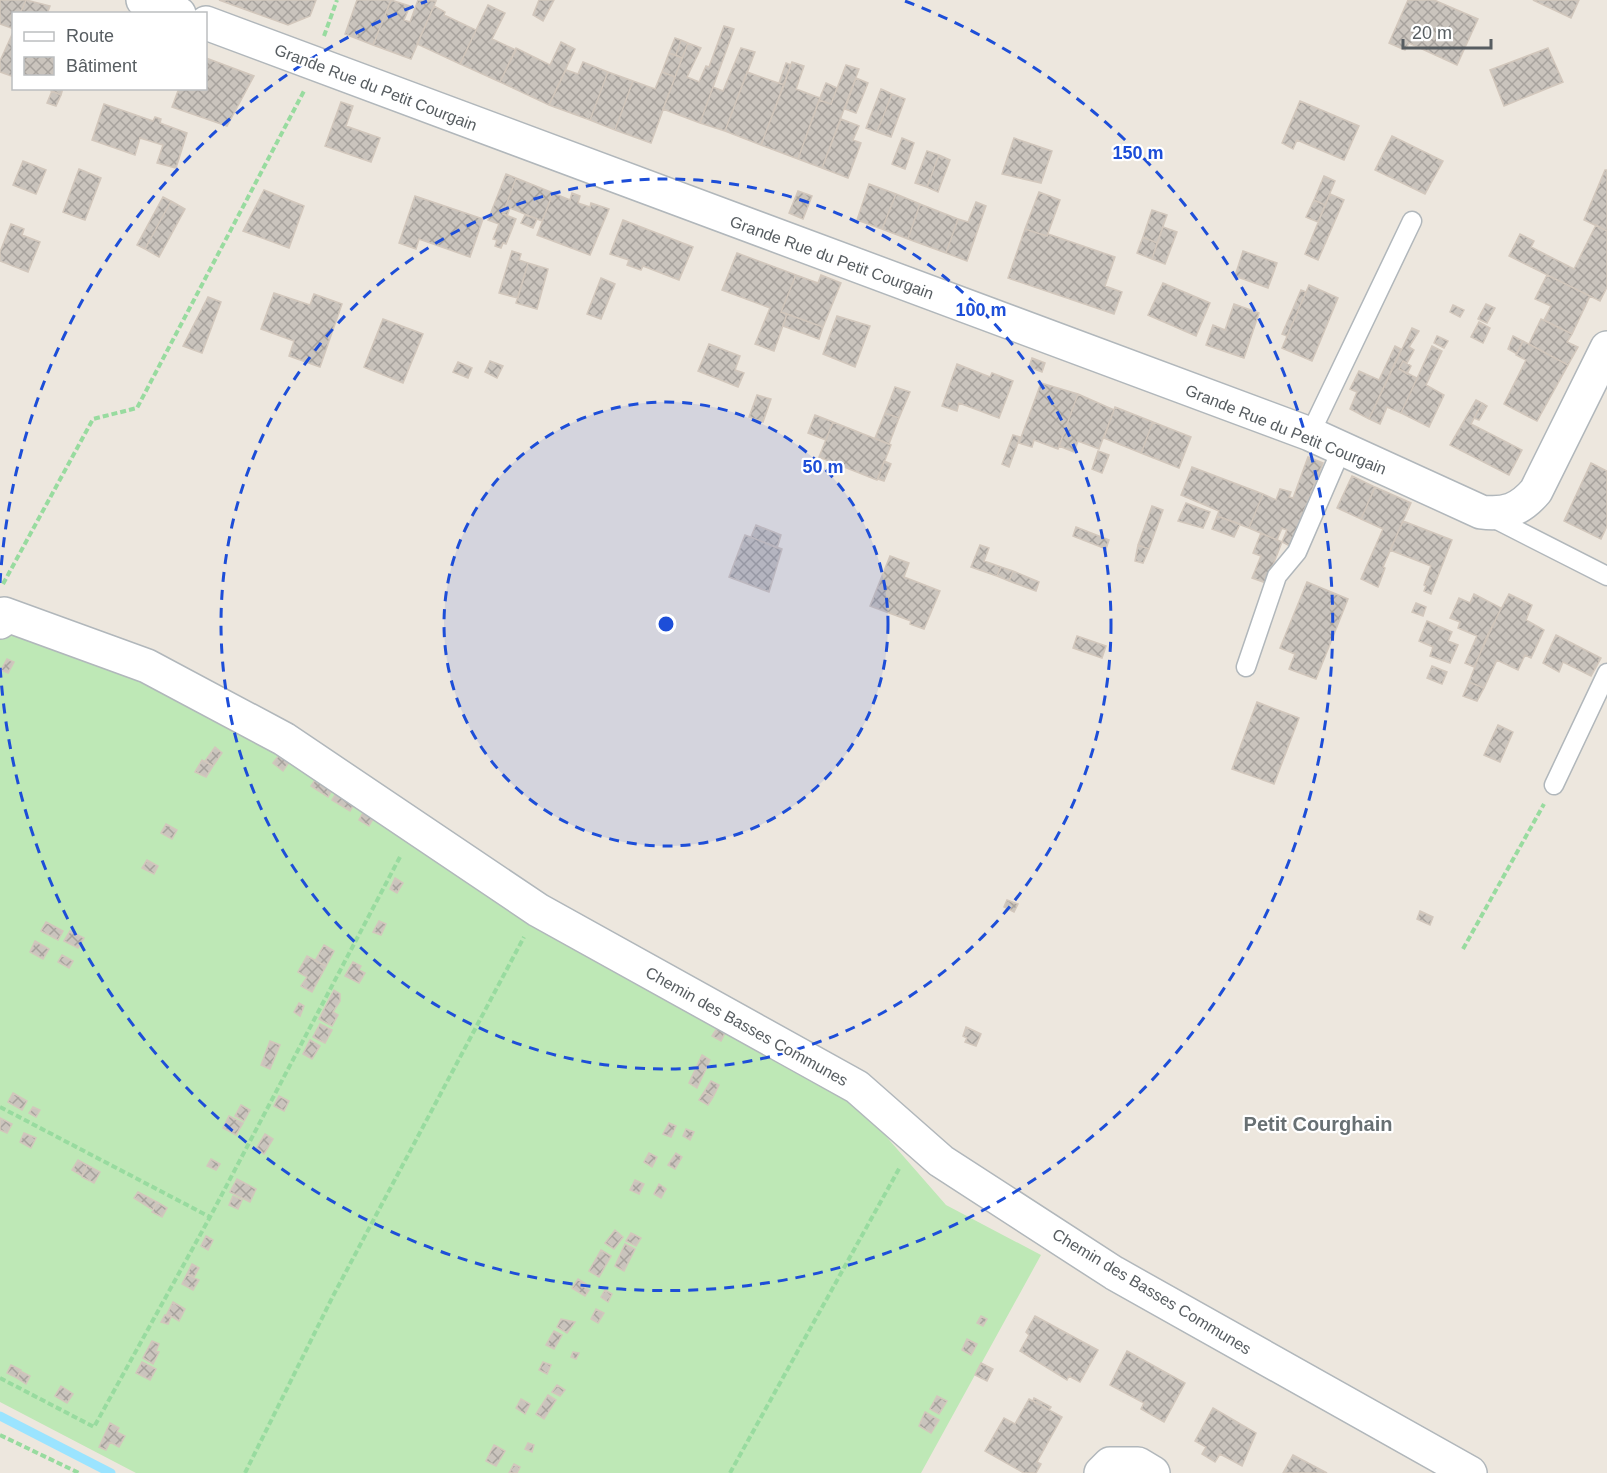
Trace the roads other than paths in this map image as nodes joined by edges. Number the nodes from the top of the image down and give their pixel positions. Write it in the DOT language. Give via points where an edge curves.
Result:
graph roads {
  1 [pos="143,0"];
  2 [pos="174,12"];
  3 [pos="207,23"];
  4 [pos="1412,220"];
  5 [pos="1607,348"];
  6 [pos="1310,434"];
  7 [pos="1342,448"];
  8 [pos="1481,512"];
  9 [pos="1607,576"];
  10 [pos="1,608"];
  11 [pos="1246,667"];
  12 [pos="1607,673"];
  13 [pos="1554,785"];
  14 [pos="1101,1473"];
  15 [pos="1153,1473"];
  16 [pos="1470,1473"];
  1 -- 2 [label="street"];
  3 -- 6 [label="street, Grande Rue du Petit Courgain"];
  4 -- 6 [label="lane"];
  5 -- 8 [label="street, Grande Rue du Petit Courgain" via="1536,491 1518,508 1506,513"];
  6 -- 7 [label="street, Grande Rue du Petit Courgain"];
  7 -- 8 [label="street, Grande Rue du Petit Courgain"];
  7 -- 11 [label="lane" via="1297,552 1277,576"];
  8 -- 9 [label="lane"];
  10 -- 16 [label="street, Chemin des Basses Communes" via="147,666 284,739 538,910 857,1087 941,1161 1114,1273"];
  12 -- 13 [label="lane"];
  14 -- 15 [label="street" via="1110,1464 1138,1464"];
}
